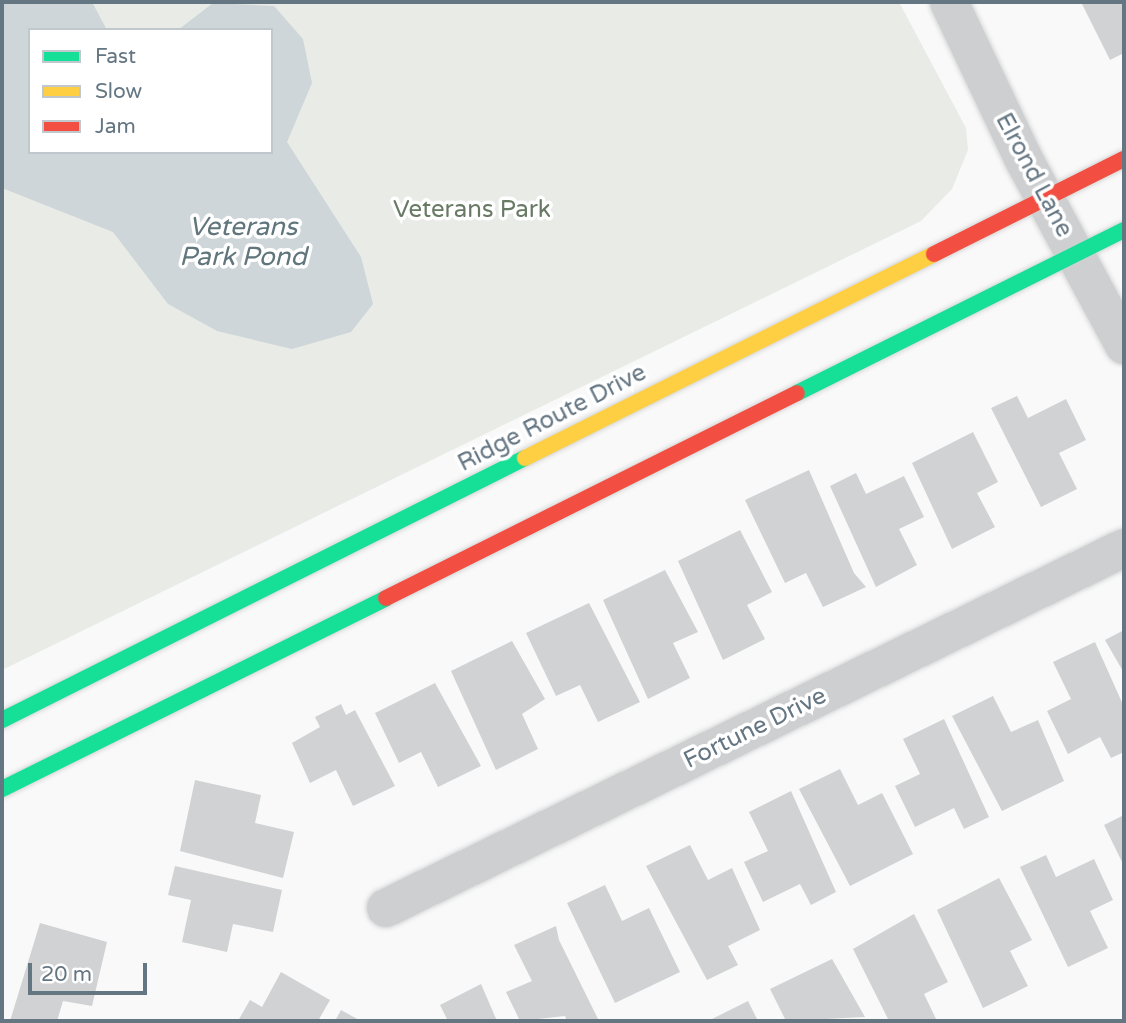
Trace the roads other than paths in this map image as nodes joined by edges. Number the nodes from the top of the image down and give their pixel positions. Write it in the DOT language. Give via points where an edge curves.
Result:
graph roads {
  1 [pos="949,2"];
  2 [pos="1124,159"];
  3 [pos="1044,197"];
  4 [pos="1124,230"];
  5 [pos="1076,254"];
  6 [pos="1124,345"];
  7 [pos="1124,548"];
  8 [pos="2,720"];
  9 [pos="2,789"];
  10 [pos="386,908"];
  1 -- 3 [label="street, Elrond Lane"];
  2 -- 3 [label="main road, Ridge Route Drive"];
  3 -- 5 [label="street, Elrond Lane"];
  3 -- 8 [label="main road, Ridge Route Drive"];
  4 -- 5 [label="main road"];
  5 -- 6 [label="street, Elrond Lane"];
  5 -- 9 [label="main road"];
  7 -- 10 [label="street, Fortune Drive"];
}
